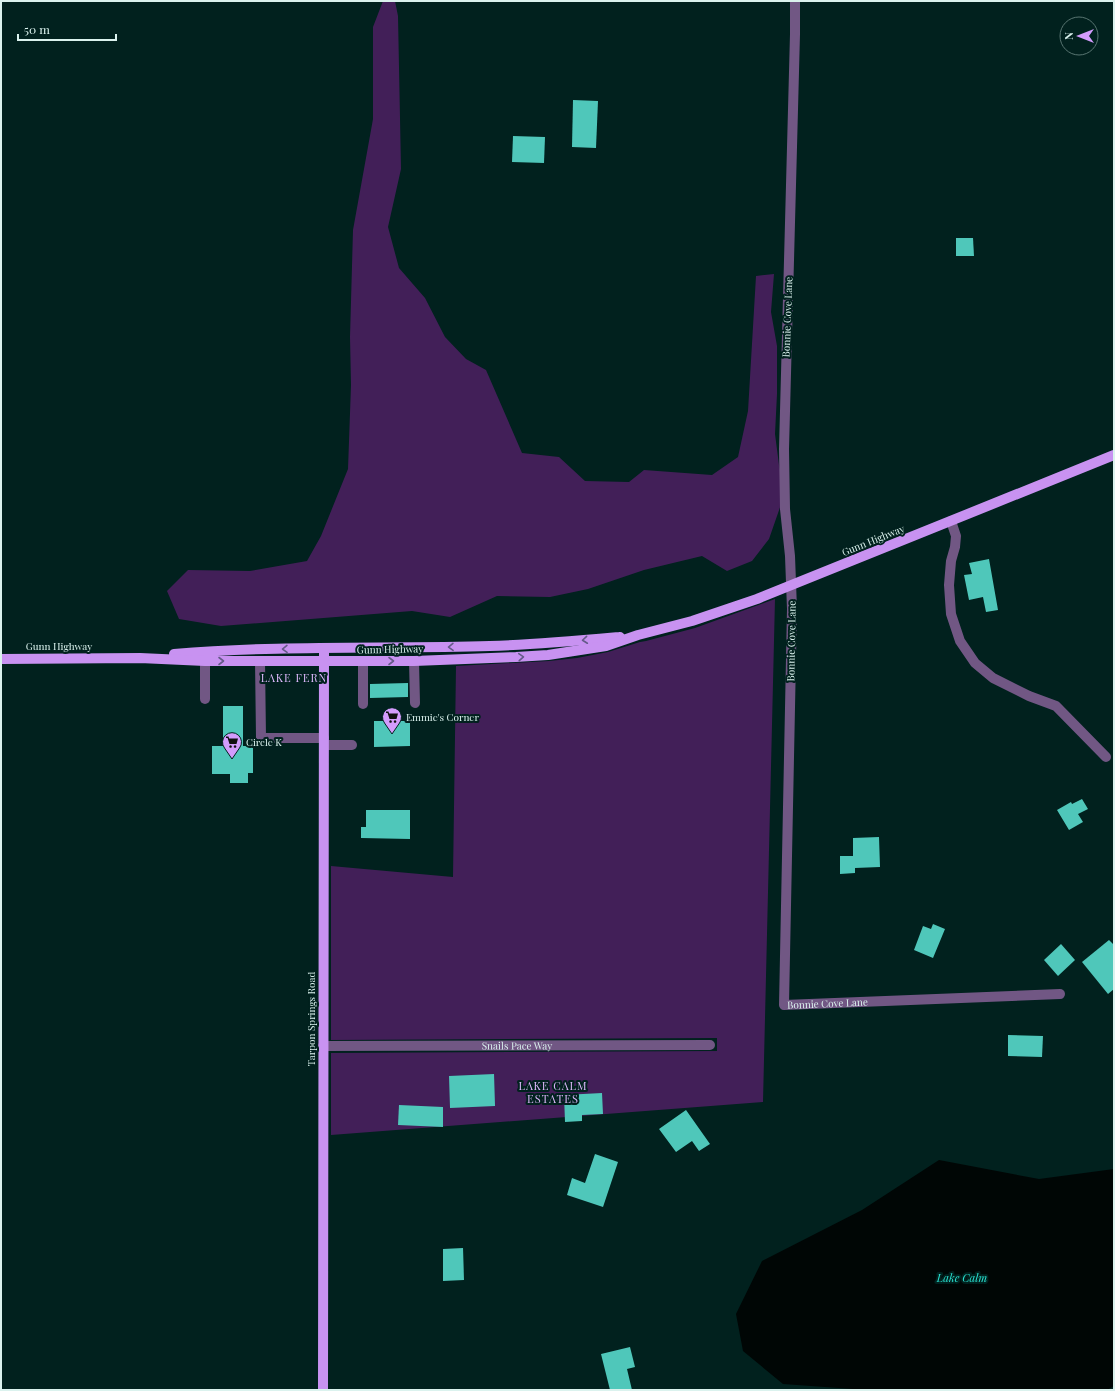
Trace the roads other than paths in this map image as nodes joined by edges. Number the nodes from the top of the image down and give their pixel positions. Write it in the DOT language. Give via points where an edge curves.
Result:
graph roads {
  1 [pos="794,1"];
  2 [pos="1114,455"];
  3 [pos="951,521"];
  4 [pos="792,585"];
  5 [pos="638,635"];
  6 [pos="324,648"];
  7 [pos="140,658"];
  8 [pos="1,659"];
  9 [pos="205,661"];
  10 [pos="260,661"];
  11 [pos="324,661"];
  12 [pos="363,661"];
  13 [pos="414,661"];
  14 [pos="205,699"];
  15 [pos="415,703"];
  16 [pos="363,704"];
  17 [pos="324,742"];
  18 [pos="352,745"];
  19 [pos="1106,757"];
  20 [pos="1060,994"];
  21 [pos="710,1045"];
  22 [pos="323,1046"];
  23 [pos="323,1390"];
  1 -- 4 [label="street, Bonnie Cove Lane" via="784,449 785,509"];
  2 -- 3 [label="main road, Gunn Highway"];
  3 -- 4 [label="main road, Gunn Highway"];
  3 -- 19 [label="street" via="956,536 949,585 952,614 960,641 975,662 993,678 1056,706"];
  4 -- 5 [label="main road, Gunn Highway" via="692,621"];
  4 -- 20 [label="street, Bonnie Cove Lane" via="784,1005"];
  5 -- 6 [label="main road, Gunn Highway, one-way" via="559,643 490,646"];
  13 -- 5 [label="main road, Gunn Highway, one-way" via="548,655 606,646"];
  6 -- 7 [label="main road, Gunn Highway, one-way" via="205,652"];
  6 -- 11 [label="main road, Tarpon Springs Road"];
  7 -- 8 [label="main road, Gunn Highway"];
  7 -- 9 [label="main road, Gunn Highway"];
  9 -- 10 [label="main road, Gunn Highway, one-way"];
  9 -- 14 [label="street"];
  10 -- 11 [label="main road, Gunn Highway"];
  10 -- 17 [label="street" via="260,738"];
  11 -- 12 [label="main road, Gunn Highway"];
  11 -- 17 [label="main road, Tarpon Springs Road"];
  12 -- 13 [label="main road, Gunn Highway, one-way"];
  12 -- 16 [label="street"];
  13 -- 15 [label="street"];
  17 -- 18 [label="street"];
  17 -- 22 [label="main road, Tarpon Springs Road"];
  21 -- 22 [label="street, Snails Pace Way"];
  22 -- 23 [label="main road, Tarpon Springs Road"];
}
